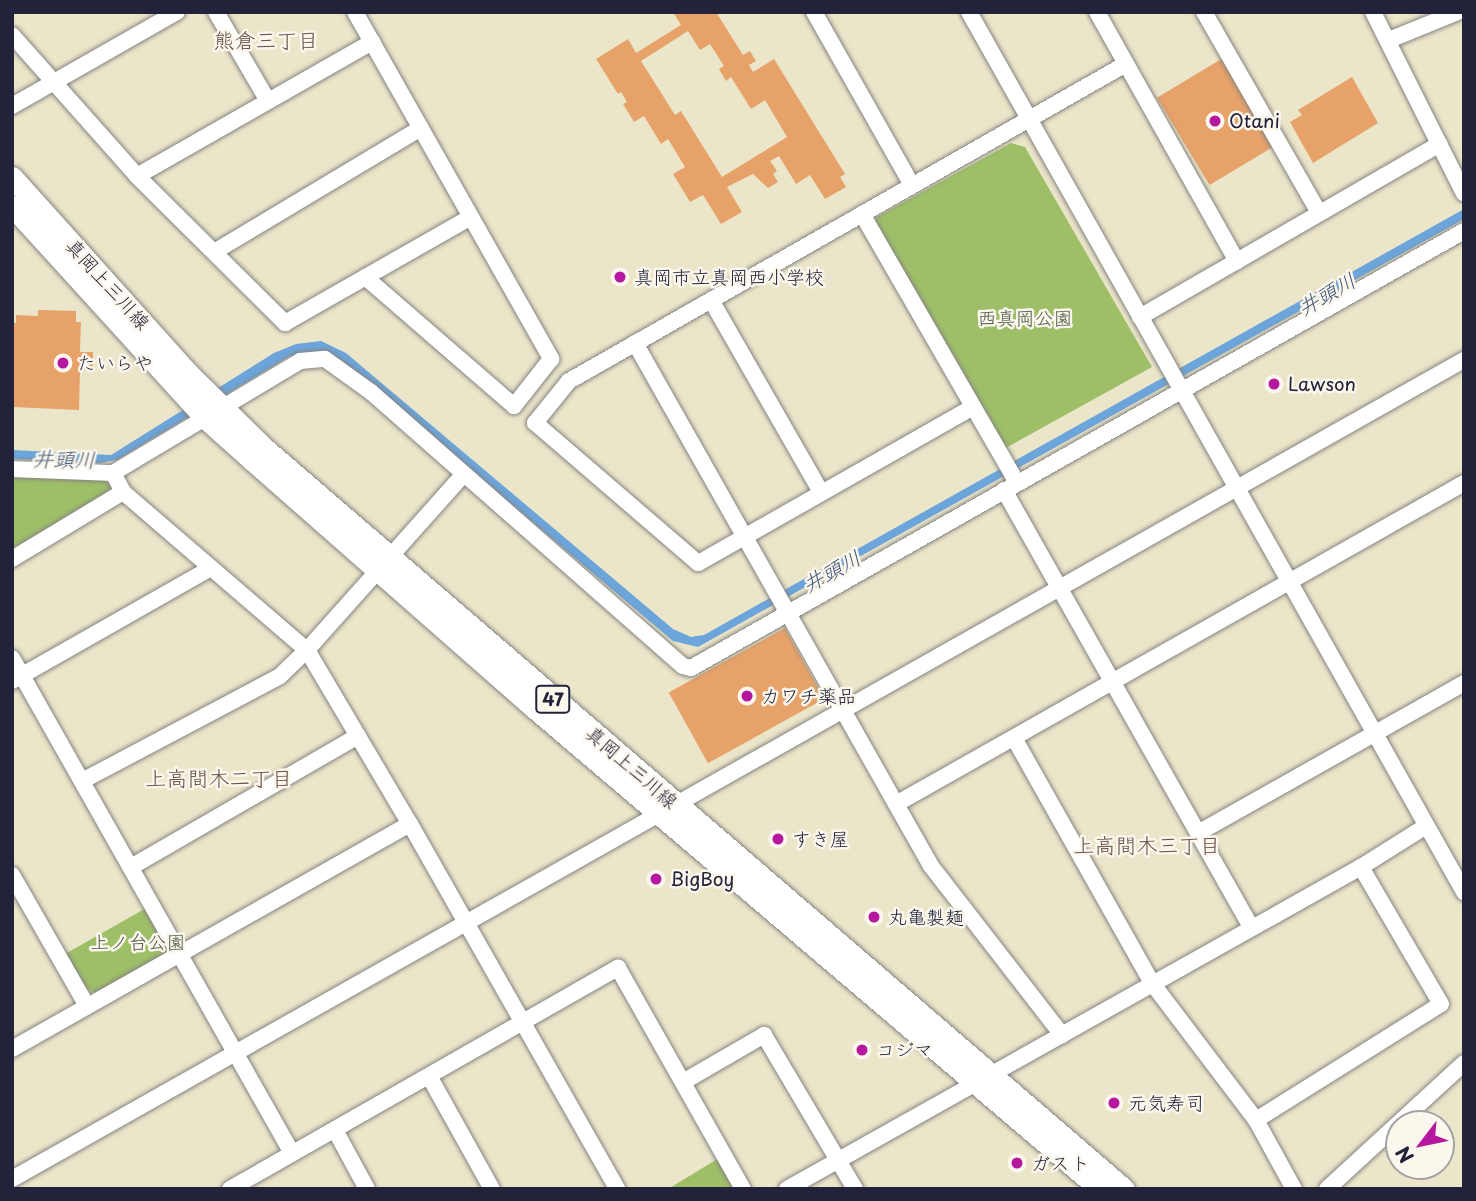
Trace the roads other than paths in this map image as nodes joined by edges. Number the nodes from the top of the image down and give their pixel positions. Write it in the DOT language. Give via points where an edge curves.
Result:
graph roads {
  1 [pos="177,12"];
  2 [pos="216,12"];
  3 [pos="355,12"];
  4 [pos="814,12"];
  5 [pos="969,12"];
  6 [pos="1097,12"];
  7 [pos="1204,12"];
  8 [pos="1373,12"];
  9 [pos="1458,12"];
  10 [pos="12,35"];
  11 [pos="1389,40"];
  12 [pos="372,42"];
  13 [pos="1126,64"];
  14 [pos="54,83"];
  15 [pos="268,101"];
  16 [pos="12,106"];
  17 [pos="1029,118"];
  18 [pos="421,128"];
  19 [pos="1440,144"];
  20 [pos="137,176"];
  21 [pos="12,177"];
  22 [pos="912,185"];
  23 [pos="1464,194"];
  24 [pos="12,206"];
  25 [pos="1320,213"];
  26 [pos="862,214"];
  27 [pos="471,217"];
  28 [pos="1464,231"];
  29 [pos="214,252"];
  30 [pos="1237,261"];
  31 [pos="365,277"];
  32 [pos="711,300"];
  33 [pos="1140,317"];
  34 [pos="635,342"];
  35 [pos="1464,360"];
  36 [pos="1182,391"];
  37 [pos="973,407"];
  38 [pos="214,413"];
  39 [pos="12,468"];
  40 [pos="113,473"];
  41 [pos="463,475"];
  42 [pos="1464,483"];
  43 [pos="1010,486"];
  44 [pos="1237,488"];
  45 [pos="123,492"];
  46 [pos="821,492"];
  47 [pos="744,537"];
  48 [pos="12,559"];
  49 [pos="384,565"];
  50 [pos="211,568"];
  51 [pos="1290,582"];
  52 [pos="1061,588"];
  53 [pos="787,613"];
  54 [pos="307,650"];
  55 [pos="12,658"];
  56 [pos="17,679"];
  57 [pos="1112,681"];
  58 [pos="1464,683"];
  59 [pos="842,712"];
  60 [pos="1375,733"];
  61 [pos="358,736"];
  62 [pos="1014,738"];
  63 [pos="82,781"];
  64 [pos="896,804"];
  65 [pos="668,810"];
  66 [pos="410,824"];
  67 [pos="1426,826"];
  68 [pos="1198,833"];
  69 [pos="131,867"];
  70 [pos="1361,867"];
  71 [pos="12,875"];
  72 [pos="1464,892"];
  73 [pos="466,923"];
  74 [pos="1251,927"];
  75 [pos="180,955"];
  76 [pos="1152,983"];
  77 [pos="87,1006"];
  78 [pos="524,1023"];
  79 [pos="1062,1035"];
  80 [pos="12,1049"];
  81 [pos="236,1053"];
  82 [pos="1464,1063"];
  83 [pos="429,1076"];
  84 [pos="983,1079"];
  85 [pos="683,1082"];
  86 [pos="1256,1120"];
  87 [pos="335,1130"];
  88 [pos="292,1153"];
  89 [pos="839,1160"];
  90 [pos="12,1179"];
  91 [pos="230,1189"];
  92 [pos="367,1189"];
  93 [pos="492,1189"];
  94 [pos="617,1189"];
  95 [pos="743,1189"];
  96 [pos="787,1189"];
  97 [pos="855,1189"];
  98 [pos="1100,1189"];
  99 [pos="1124,1189"];
  100 [pos="1294,1189"];
  101 [pos="1327,1189"];
  1 -- 14 [label="street"];
  2 -- 15 [label="street"];
  3 -- 12 [label="street"];
  4 -- 22 [label="street"];
  5 -- 17 [label="street"];
  6 -- 13 [label="street"];
  7 -- 25 [label="street"];
  8 -- 11 [label="street"];
  9 -- 11 [label="street"];
  10 -- 14 [label="street"];
  11 -- 19 [label="street"];
  12 -- 15 [label="street"];
  12 -- 18 [label="street"];
  13 -- 17 [label="street"];
  13 -- 30 [label="street"];
  14 -- 16 [label="street"];
  14 -- 20 [label="street"];
  15 -- 20 [label="street"];
  17 -- 22 [label="street"];
  17 -- 33 [label="street"];
  18 -- 27 [label="street"];
  18 -- 29 [label="street"];
  19 -- 23 [label="street"];
  19 -- 25 [label="street"];
  20 -- 29 [label="street"];
  21 -- 38 [label="main road, 真岡上三川線 / 47"];
  22 -- 26 [label="street"];
  24 -- 38 [label="main road, 真岡上三川線 / 47"];
  25 -- 30 [label="street"];
  26 -- 32 [label="street"];
  26 -- 37 [label="street"];
  27 -- 31 [label="street"];
  27 -- 31 [label="street" via="551,359 514,405"];
  28 -- 36 [label="street"];
  29 -- 31 [label="street" via="285,323"];
  30 -- 33 [label="street"];
  32 -- 34 [label="street"];
  32 -- 46 [label="street"];
  33 -- 36 [label="street"];
  34 -- 47 [label="street"];
  34 -- 47 [label="street" via="569,381 534,422 698,563"];
  35 -- 44 [label="street"];
  36 -- 43 [label="street"];
  36 -- 44 [label="street"];
  37 -- 43 [label="street"];
  37 -- 46 [label="street"];
  38 -- 40 [label="street"];
  38 -- 41 [label="street" via="300,361 325,359 371,392"];
  38 -- 49 [label="main road, 真岡上三川線 / 47"];
  39 -- 40 [label="street"];
  40 -- 45 [label="street"];
  41 -- 49 [label="street"];
  41 -- 53 [label="street" via="683,666 691,668"];
  42 -- 51 [label="street"];
  43 -- 52 [label="street"];
  43 -- 53 [label="street"];
  44 -- 51 [label="street"];
  44 -- 52 [label="street"];
  45 -- 48 [label="street"];
  45 -- 50 [label="street"];
  46 -- 47 [label="street"];
  47 -- 53 [label="street"];
  49 -- 54 [label="street"];
  49 -- 65 [label="main road, 真岡上三川線 / 47"];
  50 -- 54 [label="street"];
  50 -- 56 [label="street"];
  51 -- 57 [label="street"];
  51 -- 60 [label="street"];
  52 -- 57 [label="street"];
  52 -- 59 [label="street"];
  53 -- 59 [label="street"];
  54 -- 61 [label="street"];
  54 -- 63 [label="street" via="280,676"];
  55 -- 56 [label="street"];
  56 -- 63 [label="street"];
  57 -- 62 [label="street"];
  57 -- 68 [label="street"];
  58 -- 60 [label="street"];
  59 -- 64 [label="street"];
  59 -- 65 [label="street"];
  60 -- 67 [label="street"];
  60 -- 68 [label="street"];
  61 -- 66 [label="street"];
  61 -- 69 [label="street"];
  62 -- 64 [label="street"];
  62 -- 76 [label="street"];
  63 -- 69 [label="street"];
  64 -- 79 [label="street" via="931,866"];
  65 -- 73 [label="street"];
  65 -- 84 [label="main road, 真岡上三川線 / 47"];
  66 -- 73 [label="street"];
  66 -- 75 [label="street"];
  67 -- 70 [label="street"];
  67 -- 72 [label="street"];
  68 -- 74 [label="street"];
  69 -- 75 [label="street"];
  70 -- 74 [label="street"];
  70 -- 86 [label="street" via="1441,1004"];
  71 -- 77 [label="street"];
  73 -- 78 [label="street"];
  73 -- 81 [label="street"];
  74 -- 76 [label="street"];
  75 -- 77 [label="street"];
  75 -- 81 [label="street"];
  76 -- 79 [label="street"];
  76 -- 86 [label="street"];
  77 -- 80 [label="street"];
  78 -- 83 [label="street"];
  78 -- 85 [label="street" via="618,968"];
  78 -- 94 [label="street"];
  79 -- 84 [label="street"];
  81 -- 88 [label="street"];
  81 -- 90 [label="street"];
  82 -- 101 [label="street"];
  83 -- 87 [label="street"];
  83 -- 93 [label="street"];
  84 -- 89 [label="street"];
  84 -- 98 [label="main road, 真岡上三川線 / 47"];
  84 -- 99 [label="main road, 真岡上三川線 / 47"];
  85 -- 89 [label="street" via="764,1035"];
  85 -- 95 [label="street"];
  86 -- 100 [label="street"];
  87 -- 88 [label="street"];
  87 -- 92 [label="street"];
  88 -- 91 [label="street"];
  89 -- 96 [label="street"];
  89 -- 97 [label="street"];
}
